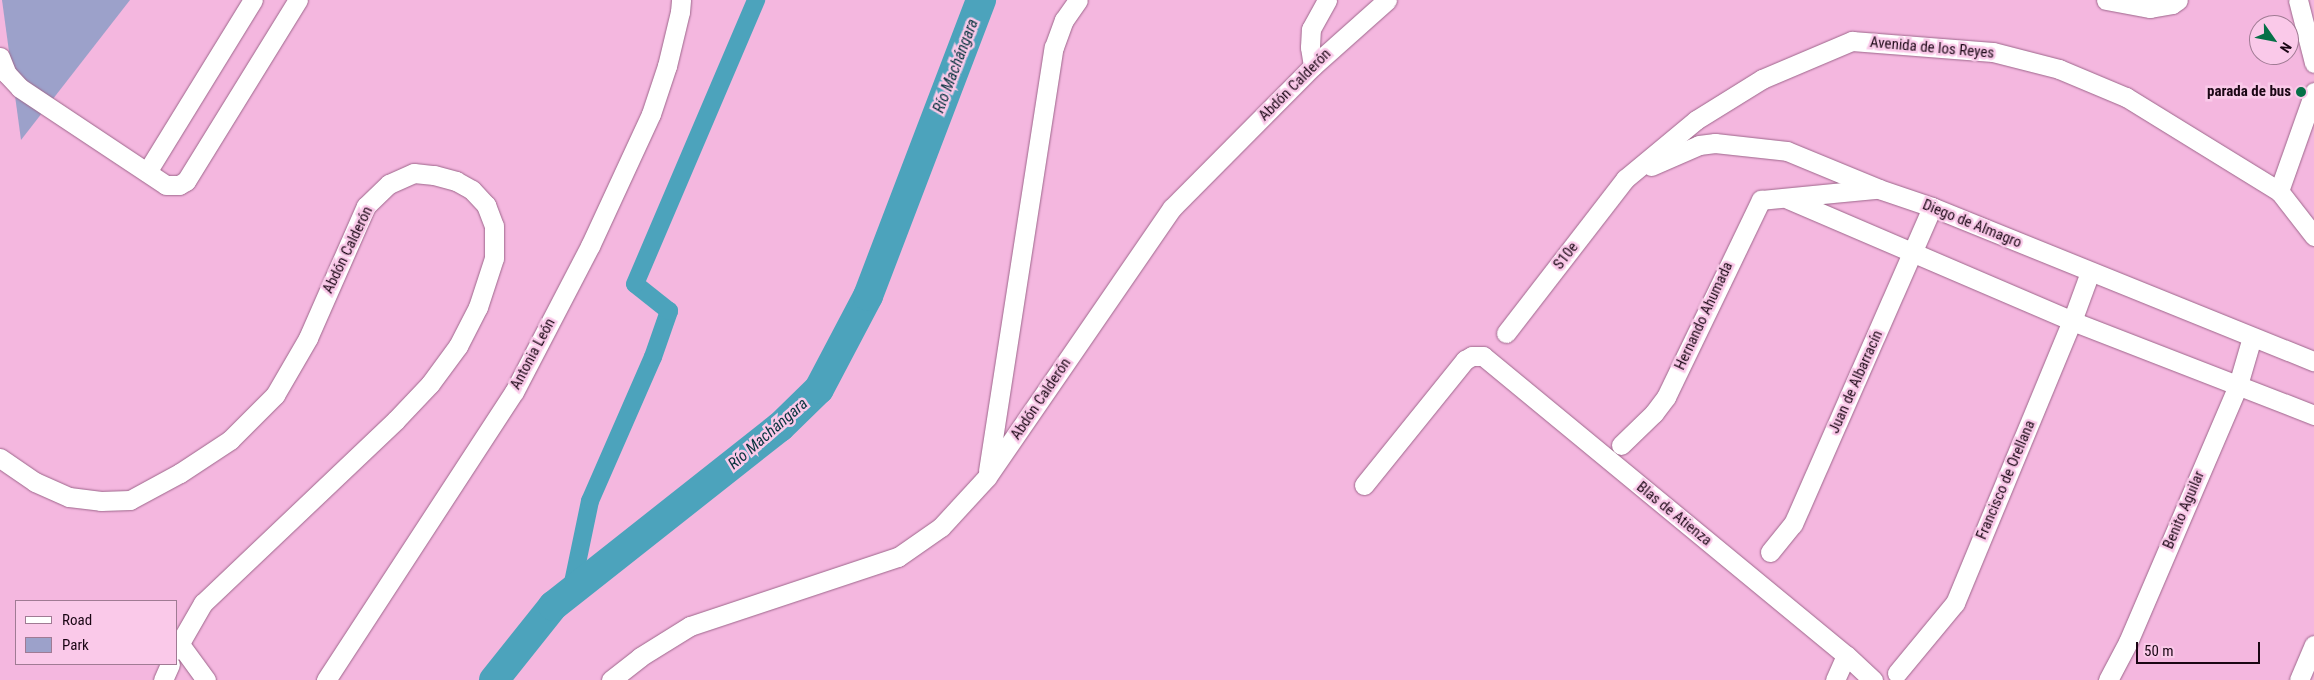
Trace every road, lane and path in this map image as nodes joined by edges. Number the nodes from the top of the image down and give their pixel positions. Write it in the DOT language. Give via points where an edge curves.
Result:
graph roads {
  1 [pos="253,0"];
  2 [pos="298,0"];
  3 [pos="681,0"];
  4 [pos="1078,0"];
  5 [pos="1327,0"];
  6 [pos="1387,0"];
  7 [pos="2106,0"];
  8 [pos="2178,0"];
  9 [pos="2298,0"];
  10 [pos="1319,8"];
  11 [pos="0,58"];
  12 [pos="2314,63"];
  13 [pos="1313,66"];
  14 [pos="2314,92"];
  15 [pos="147,172"];
  16 [pos="1625,179"];
  17 [pos="1879,189"];
  18 [pos="2279,191"];
  19 [pos="1788,199"];
  20 [pos="1932,207"];
  21 [pos="2314,236"];
  22 [pos="1912,254"];
  23 [pos="2090,272"];
  24 [pos="2072,321"];
  25 [pos="1506,333"];
  26 [pos="2252,337"];
  27 [pos="2314,361"];
  28 [pos="2238,385"];
  29 [pos="2314,415"];
  30 [pos="1621,445"];
  31 [pos="0,458"];
  32 [pos="987,477"];
  33 [pos="1364,485"];
  34 [pos="1770,552"];
  35 [pos="2314,644"];
  36 [pos="178,646"];
  37 [pos="1846,655"];
  38 [pos="170,665"];
  39 [pos="1897,673"];
  40 [pos="163,680"];
  41 [pos="206,680"];
  42 [pos="326,680"];
  43 [pos="611,680"];
  44 [pos="1834,680"];
  45 [pos="1873,680"];
  46 [pos="2108,680"];
  47 [pos="2299,680"];
  1 -- 15 [label="street"];
  2 -- 15 [label="street" via="186,180 179,185 166,185"];
  3 -- 42 [label="street, Antonia León" via="667,66 651,114 590,246 514,392"];
  4 -- 32 [label="street" via="1064,20 1054,47"];
  5 -- 10 [label="street"];
  6 -- 13 [label="street, Abdón Calderón"];
  7 -- 8 [label="street" via="2150,8"];
  9 -- 12 [label="street"];
  10 -- 13 [label="street" via="1311,29"];
  11 -- 15 [label="street" via="7,74 20,88"];
  13 -- 32 [label="street, Abdón Calderón" via="1172,208"];
  14 -- 18 [label="street"];
  16 -- 17 [label="street, Diego de Almagro" via="1698,145 1715,143 1787,151"];
  16 -- 18 [label="street, Avenida de los Reyes" via="1696,120 1762,79 1852,41 1993,52 2058,69 2126,96"];
  16 -- 25 [label="street, S10e"];
  17 -- 19 [label="street, Hernando Ahumada"];
  17 -- 20 [label="street, Diego de Almagro"];
  18 -- 21 [label="street, Avenida de los Reyes"];
  19 -- 22 [label="street"];
  19 -- 30 [label="street, Hernando Ahumada" via="1767,198 1757,205 1666,397"];
  20 -- 22 [label="street, Juan de Albarracín"];
  20 -- 23 [label="street, Diego de Almagro"];
  22 -- 24 [label="street"];
  22 -- 34 [label="street, Juan de Albarracín" via="1793,524"];
  23 -- 24 [label="street, Francisco de Orellana"];
  23 -- 26 [label="street, Diego de Almagro"];
  24 -- 28 [label="street"];
  24 -- 39 [label="street, Francisco de Orellana" via="1955,603"];
  26 -- 27 [label="street, Diego de Almagro"];
  26 -- 28 [label="street, Benito Aguilar"];
  28 -- 29 [label="street"];
  28 -- 46 [label="street, Benito Aguilar" via="2128,642"];
  31 -- 36 [label="street, Abdón Calderón" via="35,482 69,497 101,501 130,500 180,473 230,440 275,396 308,338 366,206 372,200 389,184 414,173 456,181 472,190 486,205 494,226 494,258 478,306 458,346 430,384 396,420 203,603"];
  32 -- 43 [label="street, Abdón Calderón" via="941,527 898,557 690,626 640,657"];
  33 -- 37 [label="street, Blas de Atienza" via="1464,360 1483,356"];
  35 -- 47 [label="street"];
  36 -- 41 [label="street"];
  37 -- 44 [label="street"];
  37 -- 45 [label="street, Blas de Atienza"];
  38 -- 40 [label="street"];
}
